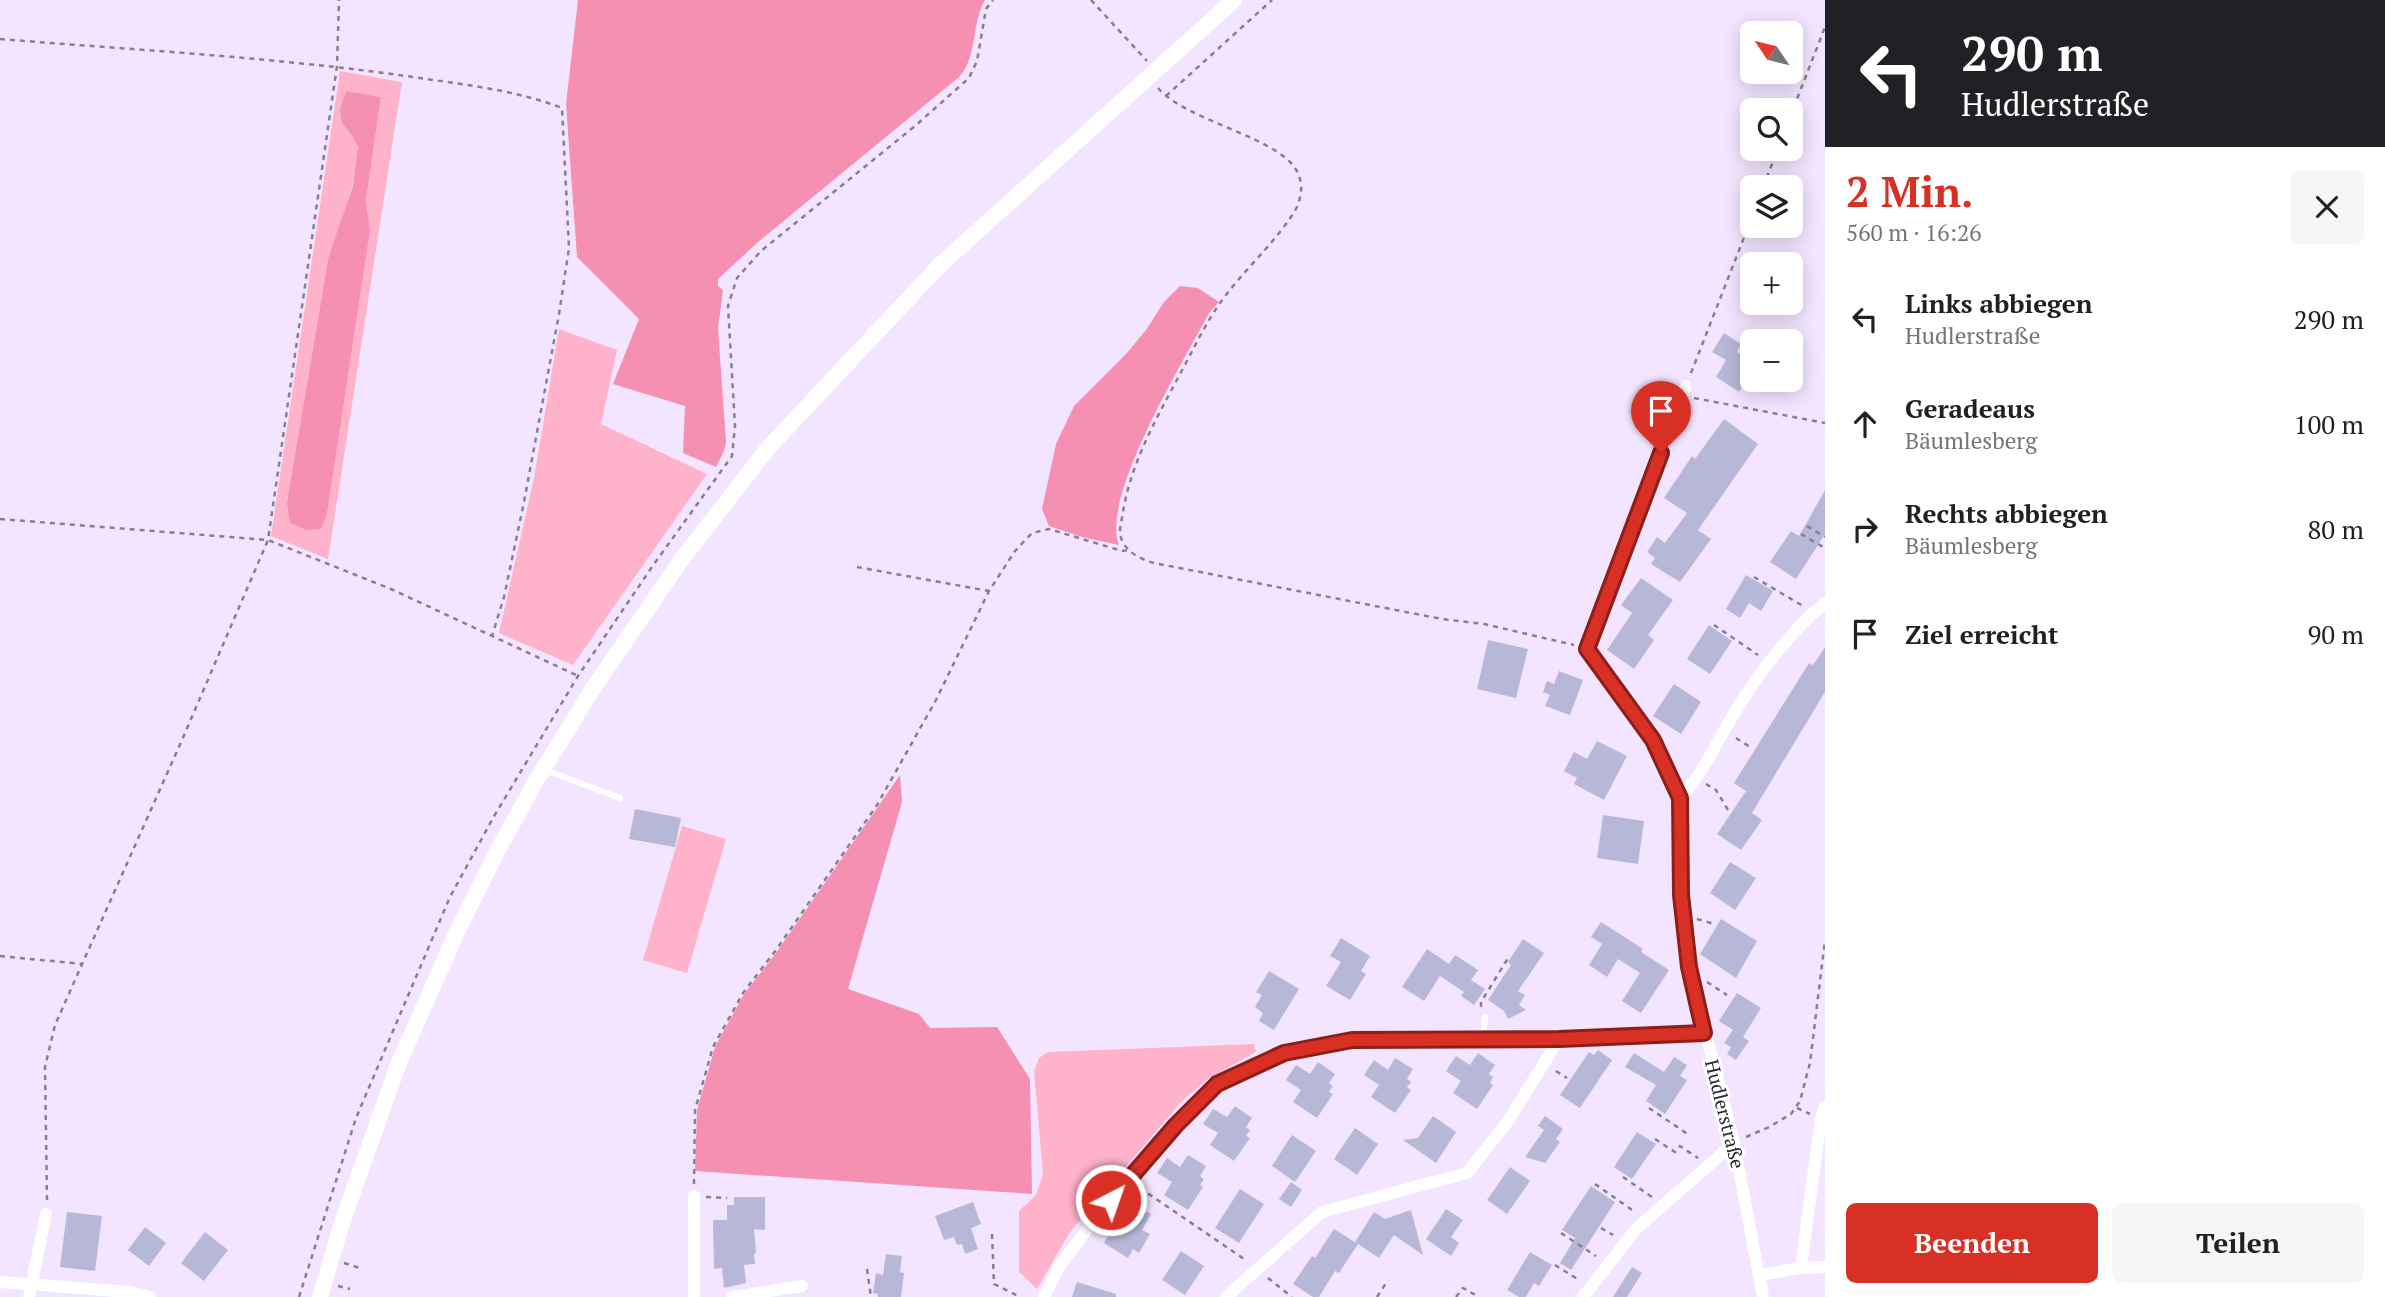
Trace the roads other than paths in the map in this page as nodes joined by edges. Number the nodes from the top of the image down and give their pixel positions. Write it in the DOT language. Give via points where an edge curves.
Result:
graph roads {
  1 [pos="1234,0"];
  2 [pos="1684,391"];
  3 [pos="1825,603"];
  4 [pos="543,770"];
  5 [pos="620,798"];
  6 [pos="1680,798"];
  7 [pos="1485,1017"];
  8 [pos="1704,1033"];
  9 [pos="1483,1039"];
  10 [pos="1559,1039"];
  11 [pos="1825,1107"];
  12 [pos="1734,1143"];
  13 [pos="694,1196"];
  14 [pos="46,1214"];
  15 [pos="1825,1267"];
  16 [pos="1801,1268"];
  17 [pos="1760,1275"];
  18 [pos="0,1282"];
  19 [pos="802,1286"];
  20 [pos="31,1291"];
  21 [pos="1587,1293"];
  22 [pos="150,1297"];
  23 [pos="320,1297"];
  24 [pos="694,1297"];
  25 [pos="732,1297"];
  26 [pos="1044,1297"];
  27 [pos="1226,1297"];
  28 [pos="1763,1297"];
  1 -- 4 [label="street" via="940,265 769,447 682,559"];
  2 -- 6 [label="street" via="1587,649 1653,740"];
  3 -- 6 [label="street" via="1770,663 1736,710 1698,779"];
  4 -- 5 [label="lane"];
  4 -- 23 [label="street" via="456,934 398,1065"];
  6 -- 8 [label="street, Hudlerstraße" via="1681,895 1689,967"];
  7 -- 9 [label="lane"];
  8 -- 10 [label="street"];
  8 -- 12 [label="street, Hudlerstraße"];
  9 -- 10 [label="street"];
  9 -- 26 [label="street" via="1352,1040 1284,1053 1217,1084 1094,1220 1059,1267"];
  10 -- 27 [label="street" via="1508,1121 1467,1173 1322,1212"];
  11 -- 16 [label="street"];
  12 -- 17 [label="street, Hudlerstraße"];
  12 -- 21 [label="street" via="1636,1229"];
  13 -- 24 [label="street"];
  14 -- 20 [label="street"];
  15 -- 16 [label="street"];
  16 -- 17 [label="street"];
  17 -- 28 [label="street, Hudlerstraße"];
  18 -- 20 [label="street"];
  19 -- 25 [label="street"];
  20 -- 22 [label="street" via="130,1292"];
}
